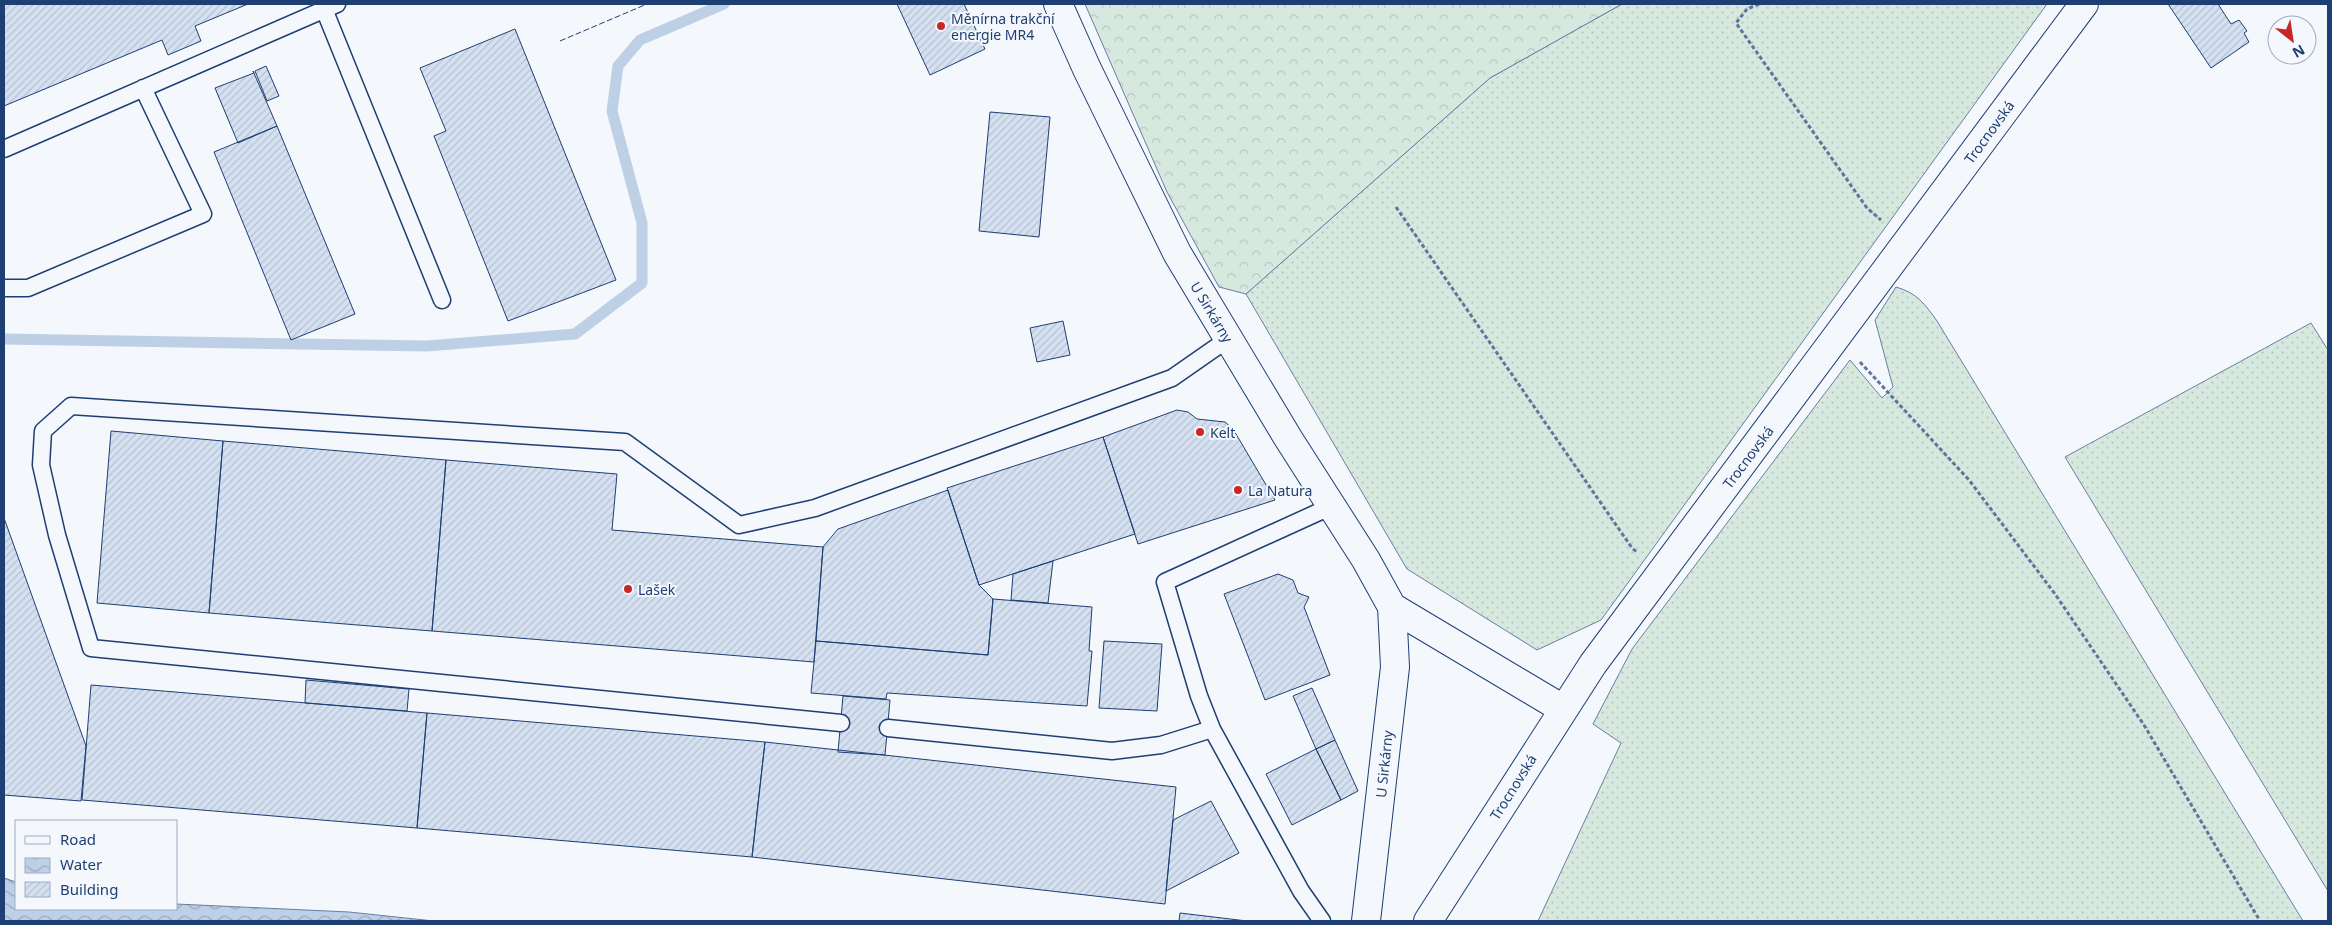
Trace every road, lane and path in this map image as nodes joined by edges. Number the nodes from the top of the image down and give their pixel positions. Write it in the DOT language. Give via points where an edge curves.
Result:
graph roads {
  1 [pos="1058,4"];
  2 [pos="1759,4"];
  3 [pos="2084,4"];
  4 [pos="331,7"];
  5 [pos="143,88"];
  6 [pos="4,149"];
  7 [pos="1396,207"];
  8 [pos="1907,244"];
  9 [pos="4,288"];
  10 [pos="442,300"];
  11 [pos="1837,338"];
  12 [pos="1228,339"];
  13 [pos="1332,506"];
  14 [pos="1665,569"];
  15 [pos="1392,607"];
  16 [pos="1563,709"];
  17 [pos="841,723"];
  18 [pos="888,728"];
  19 [pos="1212,729"];
  20 [pos="1322,921"];
  21 [pos="1366,921"];
  22 [pos="1428,921"];
  23 [pos="2260,921"];
  1 -- 12 [label="street, U Sirkárny" via="1177,253"];
  2 -- 8 [label="path" via="1747,9 1736,23 1867,208"];
  3 -- 8 [label="street, Trocnovská"];
  4 -- 5 [label="lane"];
  4 -- 10 [label="lane"];
  5 -- 6 [label="lane"];
  5 -- 9 [label="lane" via="203,214 28,288"];
  7 -- 14 [label="path" via="1632,548"];
  8 -- 11 [label="street, Trocnovská"];
  11 -- 14 [label="street, Trocnovská"];
  11 -- 23 [label="path" via="1969,480 2055,594 2144,725"];
  12 -- 13 [label="street, U Sirkárny"];
  12 -- 17 [label="lane" via="1172,378 816,508 739,525 625,442 71,406 43,431 41,465 57,535 91,648"];
  13 -- 15 [label="street, U Sirkárny"];
  13 -- 19 [label="lane" via="1165,582"];
  14 -- 16 [label="street, Trocnovská"];
  15 -- 16 [label="street"];
  15 -- 21 [label="street, U Sirkárny" via="1395,667"];
  16 -- 22 [label="street, Trocnovská"];
  18 -- 19 [label="lane" via="1112,752 1153,746"];
  19 -- 20 [label="lane" via="1301,891"];
}
